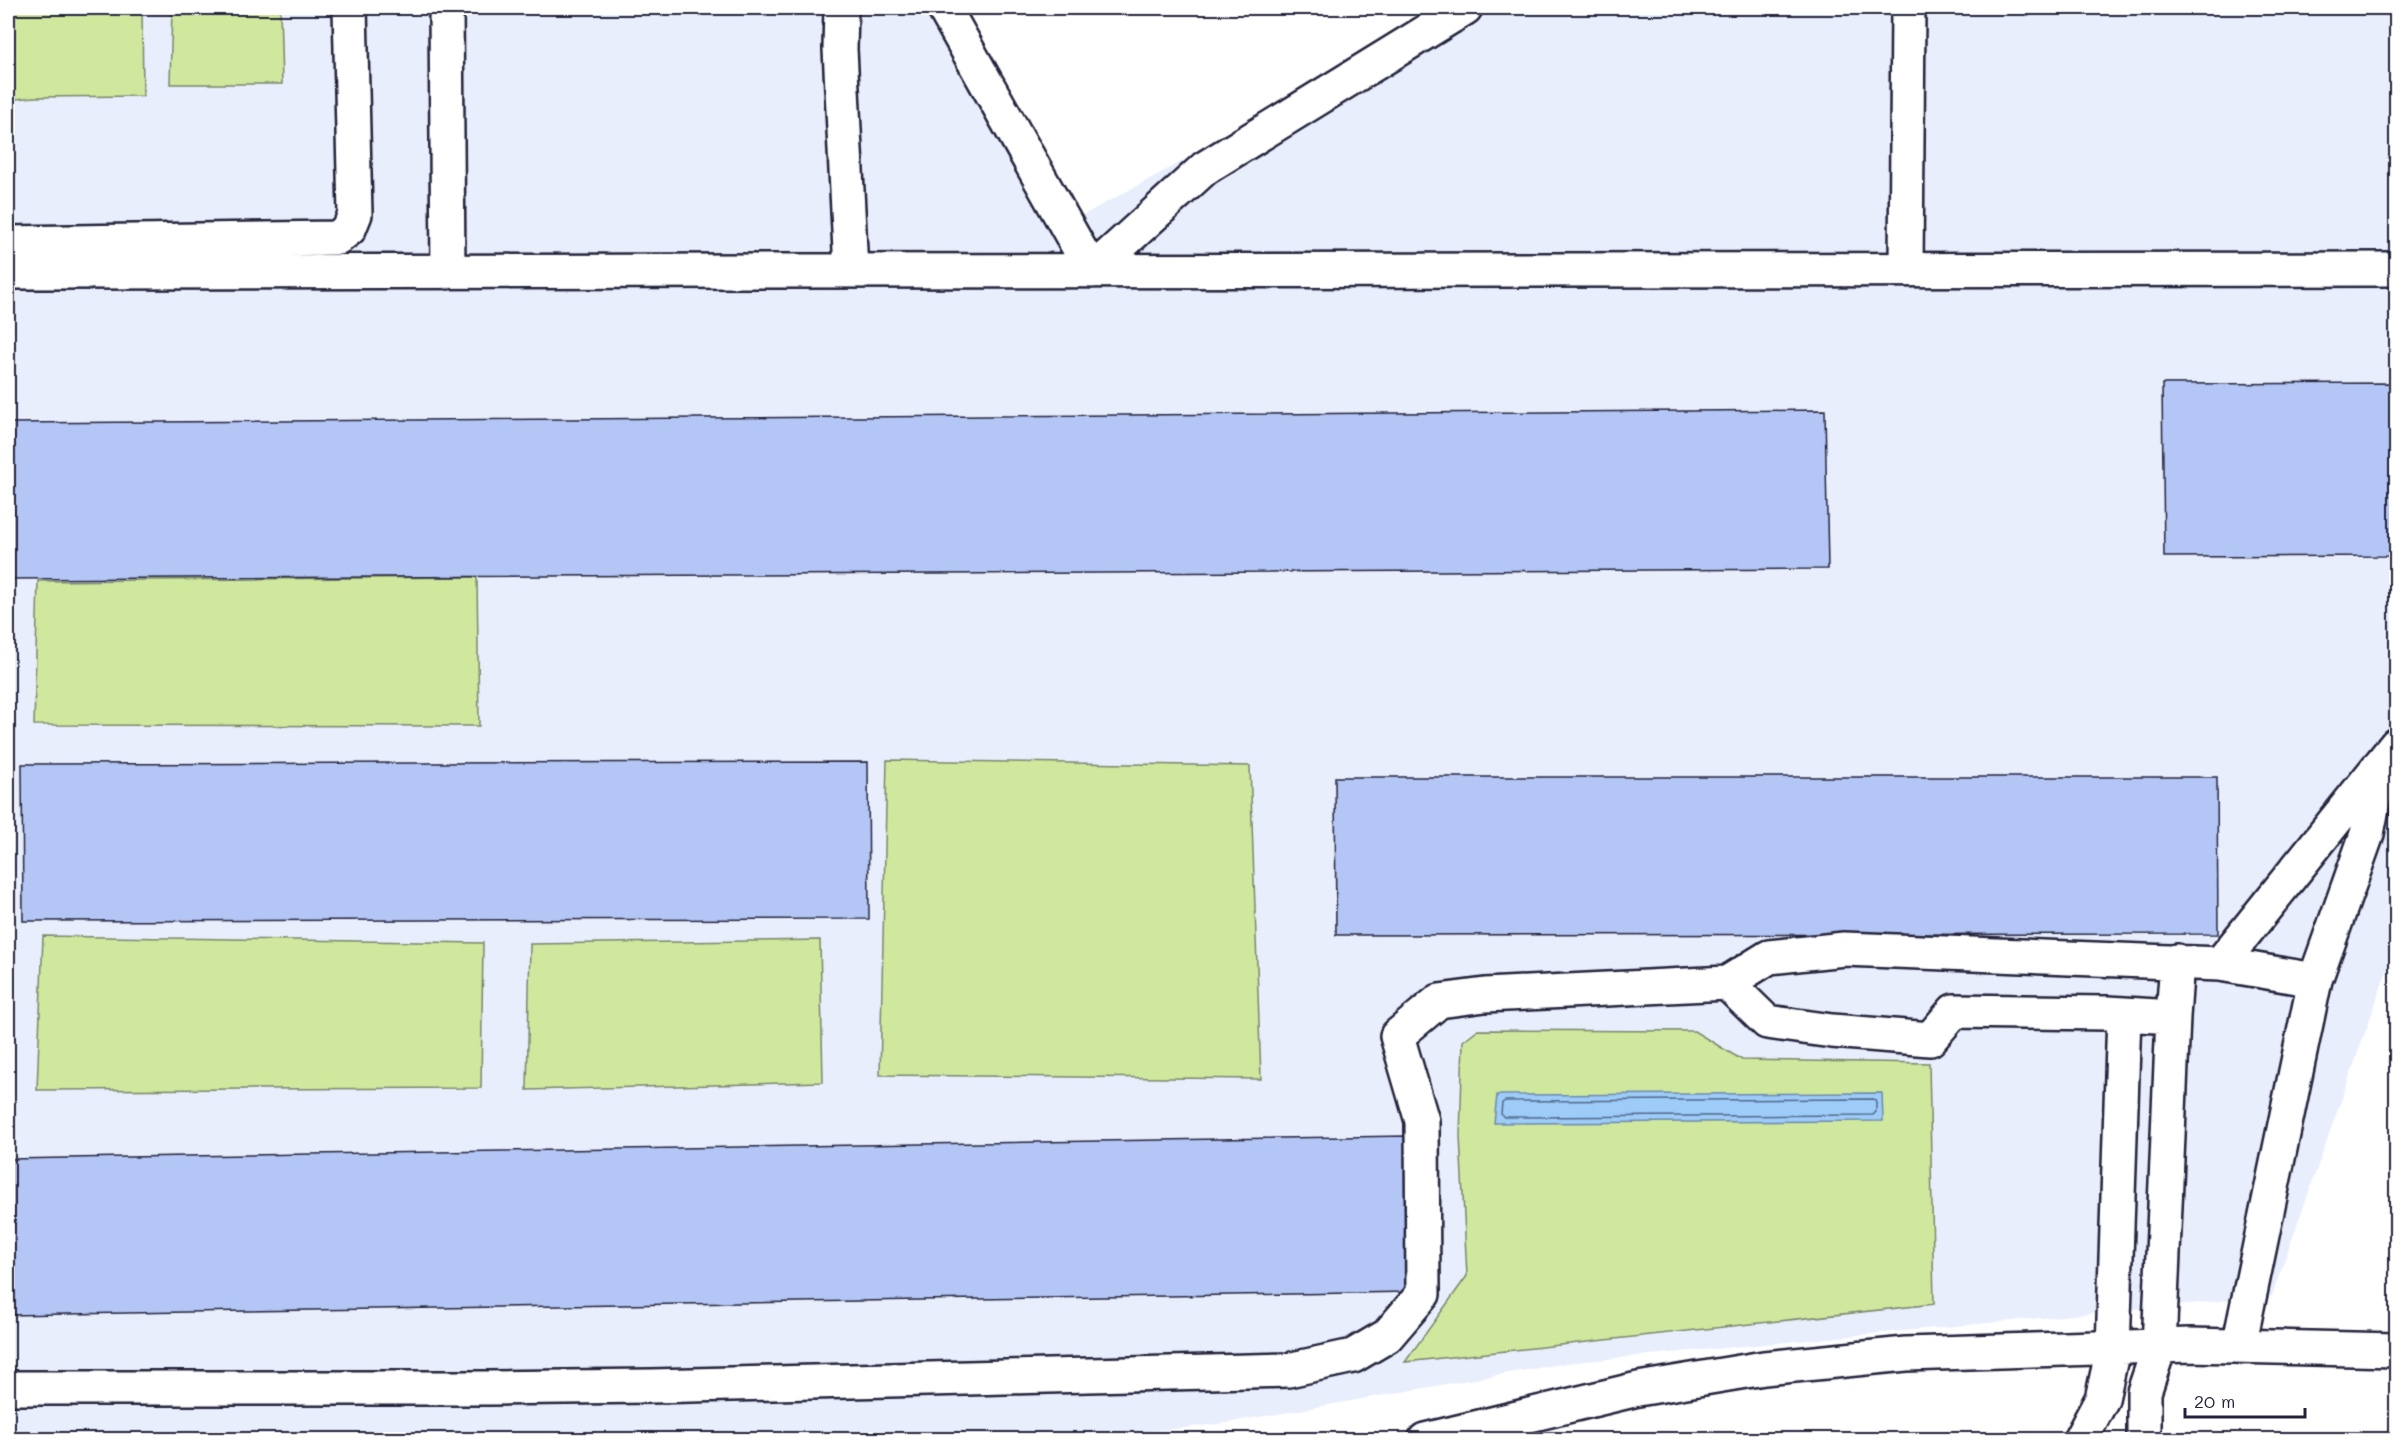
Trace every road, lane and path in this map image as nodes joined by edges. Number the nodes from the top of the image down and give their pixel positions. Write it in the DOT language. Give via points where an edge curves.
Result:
graph roads {
  1 [pos="350,8"];
  2 [pos="446,8"];
  3 [pos="841,8"];
  4 [pos="944,8"];
  5 [pos="1465,8"];
  6 [pos="1908,8"];
  7 [pos="8,243"];
  8 [pos="1906,269"];
  9 [pos="2397,269"];
  10 [pos="1092,270"];
  11 [pos="851,271"];
  12 [pos="8,272"];
  13 [pos="448,272"];
  14 [pos="2388,755"];
  15 [pos="2177,961"];
  16 [pos="2220,964"];
  17 [pos="2315,980"];
  18 [pos="1727,983"];
  19 [pos="2124,1014"];
  20 [pos="2173,1017"];
  21 [pos="2239,1346"];
  22 [pos="2158,1347"];
  23 [pos="2113,1349"];
  24 [pos="2397,1350"];
  25 [pos="8,1388"];
  26 [pos="1425,1440"];
  27 [pos="2080,1440"];
  28 [pos="2144,1440"];
  1 -- 7 [label="street" via="355,214 349,229 337,238"];
  2 -- 13 [label="street"];
  3 -- 11 [label="street"];
  4 -- 10 [label="street"];
  5 -- 10 [label="street" via="1205,168"];
  6 -- 8 [label="street"];
  8 -- 9 [label="street"];
  8 -- 10 [label="street"];
  10 -- 11 [label="street"];
  11 -- 13 [label="street"];
  12 -- 13 [label="street"];
  14 -- 16 [label="street"];
  14 -- 17 [label="street" via="2367,834"];
  15 -- 16 [label="street"];
  15 -- 18 [label="street" via="1844,949 1769,957"];
  15 -- 20 [label="street"];
  16 -- 17 [label="street"];
  17 -- 21 [label="street"];
  18 -- 19 [label="street" via="1767,1022 1930,1039 1954,1011"];
  18 -- 25 [label="street" via="1485,995 1439,1001 1397,1036 1422,1121 1424,1294 1387,1336 1353,1356 1288,1370 789,1384"];
  19 -- 20 [label="street"];
  19 -- 23 [label="street"];
  20 -- 22 [label="street"];
  21 -- 22 [label="street"];
  21 -- 24 [label="street"];
  22 -- 23 [label="street"];
  22 -- 28 [label="street" via="2144,1392"];
  23 -- 26 [label="street" via="1906,1354 1764,1368 1638,1389"];
  23 -- 27 [label="street" via="2102,1399"];
}
